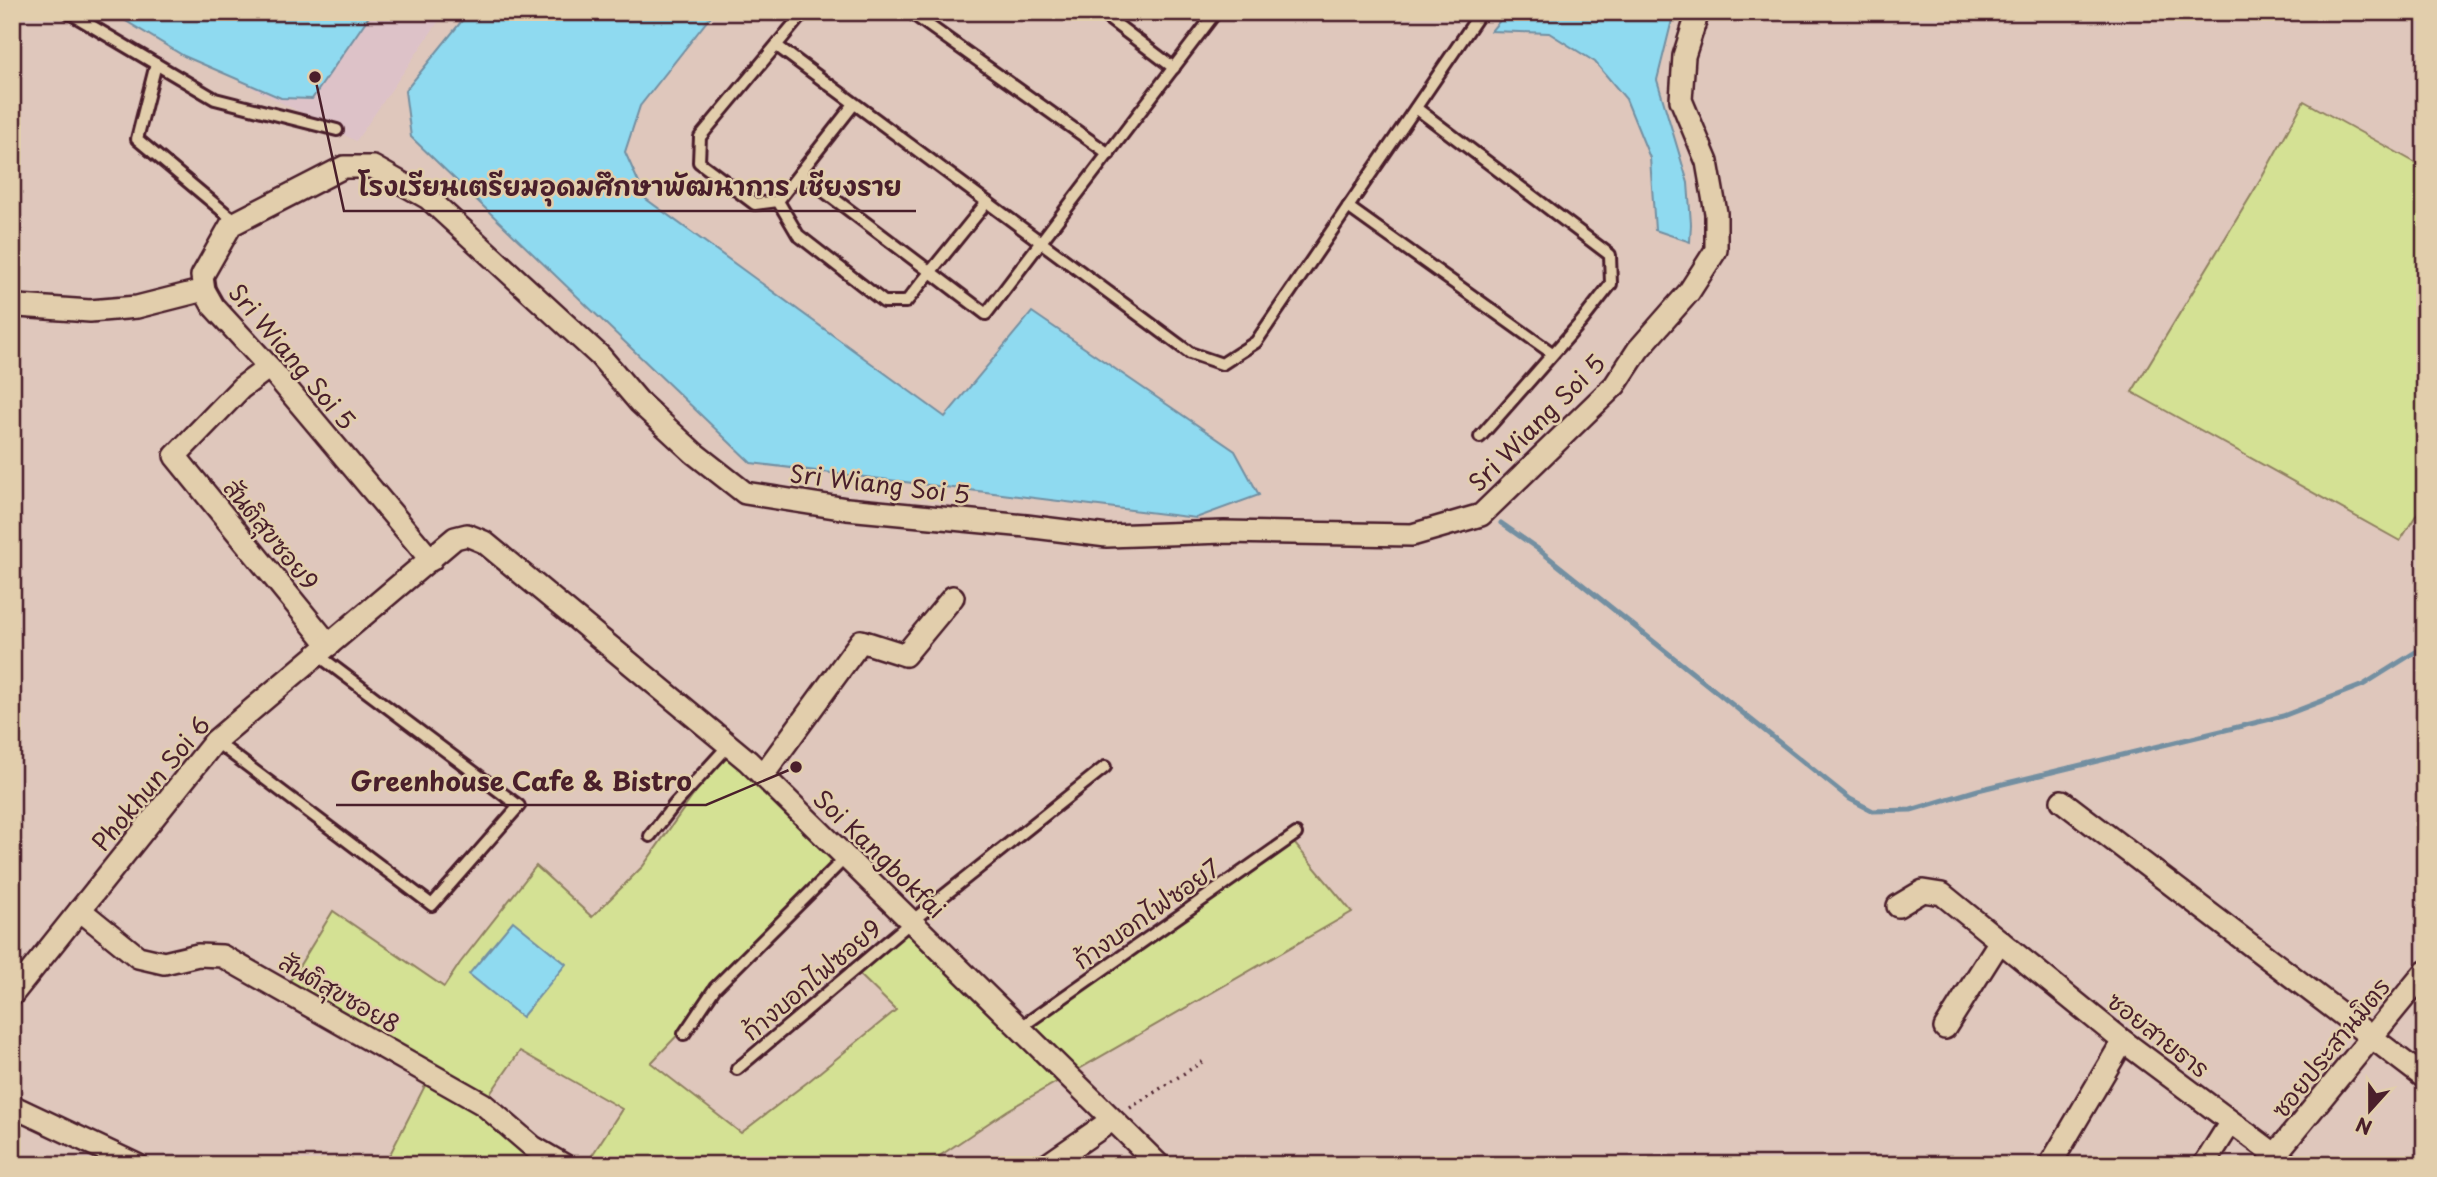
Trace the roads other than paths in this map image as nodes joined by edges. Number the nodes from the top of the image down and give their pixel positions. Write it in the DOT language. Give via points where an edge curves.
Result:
graph roads {
  1 [pos="68,12"];
  2 [pos="804,12"];
  3 [pos="911,12"];
  4 [pos="1100,12"];
  5 [pos="1216,12"];
  6 [pos="1481,12"];
  7 [pos="1698,12"];
  8 [pos="777,46"];
  9 [pos="156,64"];
  10 [pos="1174,68"];
  11 [pos="854,104"];
  12 [pos="1416,108"];
  13 [pos="337,131"];
  14 [pos="1109,154"];
  15 [pos="800,173"];
  16 [pos="778,201"];
  17 [pos="987,202"];
  18 [pos="1348,207"];
  19 [pos="236,222"];
  20 [pos="1042,243"];
  21 [pos="931,273"];
  22 [pos="204,290"];
  23 [pos="14,307"];
  24 [pos="1552,353"];
  25 [pos="269,367"];
  26 [pos="1480,438"];
  27 [pos="439,553"];
  28 [pos="953,597"];
  29 [pos="323,650"];
  30 [pos="215,741"];
  31 [pos="729,745"];
  32 [pos="1105,767"];
  33 [pos="763,775"];
  34 [pos="2062,801"];
  35 [pos="1296,834"];
  36 [pos="650,836"];
  37 [pos="846,857"];
  38 [pos="1898,906"];
  39 [pos="80,910"];
  40 [pos="912,921"];
  41 [pos="2000,941"];
  42 [pos="2425,972"];
  43 [pos="12,995"];
  44 [pos="1020,1027"];
  45 [pos="1945,1028"];
  46 [pos="684,1034"];
  47 [pos="2371,1037"];
  48 [pos="2123,1041"];
  49 [pos="737,1069"];
  50 [pos="2425,1079"];
  51 [pos="12,1106"];
  52 [pos="1112,1120"];
  53 [pos="2231,1122"];
  54 [pos="2282,1160"];
  55 [pos="137,1165"];
  56 [pos="564,1165"];
  57 [pos="1047,1165"];
  58 [pos="1159,1165"];
  59 [pos="2050,1165"];
  60 [pos="2204,1165"];
  1 -- 9 [label="lane"];
  2 -- 8 [label="lane"];
  3 -- 14 [label="lane"];
  4 -- 10 [label="lane"];
  5 -- 10 [label="lane"];
  6 -- 12 [label="lane"];
  7 -- 19 [label="street, Sri Wiang Soi 5" via="1684,55 1681,100 1707,162 1717,213 1716,250 1689,292 1638,350 1615,385 1481,515 1412,535 1224,532 1107,536 847,509 745,493 640,403 600,356 428,198 373,167 344,167"];
  8 -- 11 [label="lane"];
  8 -- 16 [label="lane" via="700,136 699,162 755,204"];
  9 -- 13 [label="lane" via="215,99"];
  9 -- 19 [label="lane" via="137,139"];
  10 -- 14 [label="lane"];
  11 -- 15 [label="lane"];
  11 -- 17 [label="lane"];
  12 -- 18 [label="lane"];
  12 -- 24 [label="lane" via="1610,255 1611,284"];
  14 -- 20 [label="lane"];
  15 -- 16 [label="lane"];
  15 -- 21 [label="lane"];
  16 -- 21 [label="lane" via="798,235 884,302 906,302"];
  17 -- 20 [label="lane"];
  17 -- 21 [label="lane"];
  18 -- 20 [label="lane" via="1256,342 1222,364 1190,353"];
  18 -- 24 [label="lane"];
  19 -- 22 [label="street, Sri Wiang Soi 5" via="202,276"];
  20 -- 21 [label="lane" via="986,314"];
  22 -- 23 [label="street" via="137,307 90,311"];
  22 -- 25 [label="street, Sri Wiang Soi 5"];
  24 -- 26 [label="lane"];
  25 -- 27 [label="street, Sri Wiang Soi 5"];
  25 -- 29 [label="street, สันติสุขซอย9" via="175,456"];
  27 -- 29 [label="street, Phokhun Soi 6"];
  27 -- 31 [label="street, Soi Kangbokfai" via="455,538 467,535 484,542"];
  28 -- 33 [label="street" via="905,655 861,641"];
  29 -- 30 [label="street, Phokhun Soi 6"];
  29 -- 30 [label="lane" via="519,806 432,905"];
  30 -- 39 [label="street, Phokhun Soi 6"];
  31 -- 33 [label="street, Soi Kangbokfai"];
  31 -- 36 [label="lane"];
  32 -- 40 [label="lane, ก้างบอกไฟซอย9"];
  33 -- 37 [label="street, Soi Kangbokfai"];
  34 -- 47 [label="street"];
  35 -- 44 [label="lane, ก้างบอกไฟซอย7"];
  37 -- 40 [label="street, Soi Kangbokfai"];
  37 -- 46 [label="lane" via="715,988"];
  38 -- 41 [label="street, ซอยสายธาร" via="1923,891 1942,894"];
  39 -- 43 [label="street, Phokhun Soi 6"];
  39 -- 56 [label="street, สันติสุขซอย8" via="138,957 164,962 222,956 483,1104 533,1147"];
  40 -- 44 [label="street, Soi Kangbokfai"];
  40 -- 49 [label="lane, ก้างบอกไฟซอย9"];
  41 -- 45 [label="street"];
  41 -- 48 [label="street, ซอยสายธาร"];
  42 -- 47 [label="street, ซอยประสานมิตร"];
  44 -- 52 [label="street, Soi Kangbokfai"];
  47 -- 50 [label="street"];
  47 -- 54 [label="street, ซอยประสานมิตร"];
  48 -- 53 [label="street, ซอยสายธาร"];
  48 -- 59 [label="street"];
  51 -- 55 [label="street"];
  52 -- 57 [label="street"];
  52 -- 58 [label="street, Soi Kangbokfai"];
  53 -- 54 [label="street, ซอยสายธาร"];
  53 -- 60 [label="street"];
}
